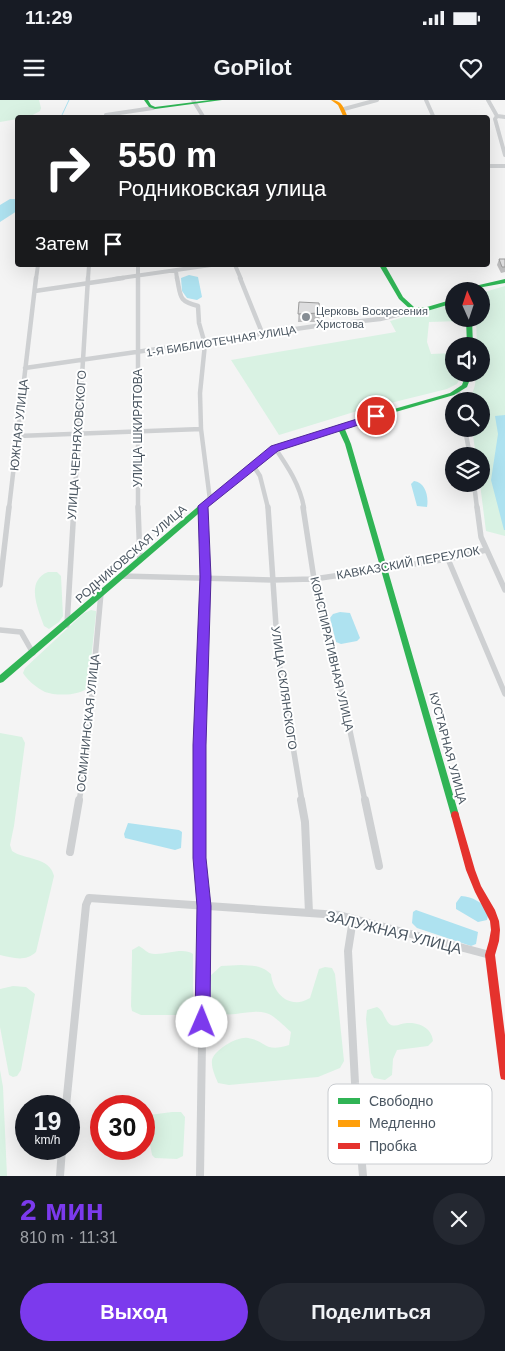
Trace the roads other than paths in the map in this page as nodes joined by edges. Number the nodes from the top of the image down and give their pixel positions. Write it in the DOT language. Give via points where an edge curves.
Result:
graph roads {
  1 [pos="146,100"];
  2 [pos="220,100"];
  3 [pos="333,100"];
  4 [pos="377,100"];
  5 [pos="426,100"];
  6 [pos="488,100"];
  7 [pos="194,102"];
  8 [pos="153,108"];
  9 [pos="106,114"];
  10 [pos="202,115"];
  11 [pos="345,115"];
  12 [pos="433,115"];
  13 [pos="497,116"];
  14 [pos="505,117"];
  15 [pos="505,155"];
  16 [pos="490,166"];
  17 [pos="505,166"];
  18 [pos="38,267"];
  19 [pos="89,267"];
  20 [pos="138,267"];
  21 [pos="194,267"];
  22 [pos="236,267"];
  23 [pos="383,267"];
  24 [pos="176,271"];
  25 [pos="138,276"];
  26 [pos="505,281"];
  27 [pos="88,283"];
  28 [pos="490,284"];
  29 [pos="35,291"];
  30 [pos="445,304"];
  31 [pos="417,310"];
  32 [pos="263,335"];
  33 [pos="205,344"];
  34 [pos="139,353"];
  35 [pos="82,361"];
  36 [pos="25,368"];
  37 [pos="467,382"];
  38 [pos="458,391"];
  39 [pos="340,426"];
  40 [pos="201,430"];
  41 [pos="138,432"];
  42 [pos="79,434"];
  43 [pos="18,436"];
  44 [pos="275,448"];
  45 [pos="253,465"];
  46 [pos="475,492"];
  47 [pos="207,503"];
  48 [pos="486,550"];
  49 [pos="448,559"];
  50 [pos="140,560"];
  51 [pos="384,568"];
  52 [pos="121,576"];
  53 [pos="205,577"];
  54 [pos="314,579"];
  55 [pos="272,580"];
  56 [pos="0,585"];
  57 [pos="505,590"];
  58 [pos="101,593"];
  59 [pos="67,625"];
  60 [pos="0,630"];
  61 [pos="33,652"];
  62 [pos="0,680"];
  63 [pos="505,694"];
  64 [pos="70,852"];
  65 [pos="378,866"];
  66 [pos="204,906"];
  67 [pos="309,913"];
  68 [pos="353,919"];
  69 [pos="490,955"];
  70 [pos="505,1075"];
  71 [pos="355,1084"];
  72 [pos="67,1095"];
  73 [pos="61,1160"];
  74 [pos="60,1176"];
  75 [pos="200,1176"];
  1 -- 8 [label="street"];
  2 -- 7 [label="street"];
  3 -- 11 [label="street"];
  4 -- 11 [label="street"];
  5 -- 12 [label="street"];
  6 -- 13 [label="street"];
  7 -- 8 [label="street"];
  7 -- 10 [label="street"];
  8 -- 9 [label="street"];
  13 -- 14 [label="street"];
  13 -- 15 [label="street" via="495,119"];
  16 -- 17 [label="street"];
  18 -- 29 [label="street, ЮЖНАЯ УЛИЦА"];
  19 -- 27 [label="street, УЛИЦА ЧЕРНЯХОВСКОГО"];
  20 -- 25 [label="street, УЛИЦА ШКИРЯТОВА"];
  21 -- 24 [label="street"];
  22 -- 32 [label="street"];
  23 -- 31 [label="street" via="401,298"];
  24 -- 25 [label="street"];
  24 -- 33 [label="street" via="181,300 198,306"];
  25 -- 27 [label="street"];
  25 -- 34 [label="street, УЛИЦА ШКИРЯТОВА"];
  26 -- 28 [label="street"];
  27 -- 29 [label="street"];
  27 -- 35 [label="street, УЛИЦА ЧЕРНЯХОВСКОГО"];
  29 -- 36 [label="street, ЮЖНАЯ УЛИЦА"];
  30 -- 31 [label="street"];
  31 -- 32 [label="street, 1-Я БИБЛИОТЕЧНАЯ УЛИЦА" via="383,319"];
  32 -- 33 [label="street, 1-Я БИБЛИОТЕЧНАЯ УЛИЦА"];
  33 -- 34 [label="street, 1-Я БИБЛИОТЕЧНАЯ УЛИЦА"];
  33 -- 40 [label="street" via="200,393"];
  34 -- 35 [label="street, 1-Я БИБЛИОТЕЧНАЯ УЛИЦА"];
  34 -- 41 [label="street, УЛИЦА ШКИРЯТОВА"];
  35 -- 36 [label="street, 1-Я БИБЛИОТЕЧНАЯ УЛИЦА"];
  35 -- 42 [label="street, УЛИЦА ЧЕРНЯХОВСКОГО"];
  36 -- 43 [label="street, ЮЖНАЯ УЛИЦА"];
  37 -- 38 [label="street"];
  38 -- 39 [label="street, РОДНИКОВСКАЯ УЛИЦА"];
  39 -- 44 [label="street, РОДНИКОВСКАЯ УЛИЦА"];
  39 -- 51 [label="street, КУСТАРНАЯ УЛИЦА"];
  40 -- 41 [label="street"];
  40 -- 47 [label="street"];
  41 -- 42 [label="street"];
  41 -- 50 [label="street, УЛИЦА ШКИРЯТОВА"];
  42 -- 43 [label="street"];
  42 -- 59 [label="street, УЛИЦА ЧЕРНЯХОВСКОГО"];
  43 -- 56 [label="street, ЮЖНАЯ УЛИЦА"];
  44 -- 45 [label="street, РОДНИКОВСКАЯ УЛИЦА"];
  44 -- 54 [label="street, КОНСПИРАТИВНАЯ УЛИЦА" via="291,472 302,498"];
  45 -- 47 [label="street, РОДНИКОВСКАЯ УЛИЦА"];
  45 -- 55 [label="street, УЛИЦА СКЛЯНСКОГО" via="268,502"];
  46 -- 48 [label="street"];
  47 -- 50 [label="street, РОДНИКОВСКАЯ УЛИЦА"];
  47 -- 53 [label="street"];
  48 -- 49 [label="street, КАВКАЗСКИЙ ПЕРЕУЛОК"];
  48 -- 57 [label="street"];
  49 -- 51 [label="street, КАВКАЗСКИЙ ПЕРЕУЛОК"];
  49 -- 63 [label="street"];
  50 -- 52 [label="street, РОДНИКОВСКАЯ УЛИЦА"];
  51 -- 54 [label="street, КАВКАЗСКИЙ ПЕРЕУЛОК"];
  51 -- 69 [label="street, КУСТАРНАЯ УЛИЦА" via="473,880 496,915 498,924"];
  52 -- 53 [label="street, КАВКАЗСКИЙ ПЕРЕУЛОК"];
  52 -- 58 [label="street, РОДНИКОВСКАЯ УЛИЦА"];
  53 -- 55 [label="street, КАВКАЗСКИЙ ПЕРЕУЛОК"];
  53 -- 66 [label="street" via="199,745 199,858"];
  54 -- 55 [label="street, КАВКАЗСКИЙ ПЕРЕУЛОК"];
  54 -- 65 [label="street, КОНСПИРАТИВНАЯ УЛИЦА"];
  55 -- 67 [label="street, УЛИЦА СКЛЯНСКОГО" via="278,656 305,822"];
  58 -- 59 [label="street, РОДНИКОВСКАЯ УЛИЦА"];
  58 -- 64 [label="street, ОСМИНИНСКАЯ УЛИЦА" via="85,769"];
  59 -- 61 [label="street, РОДНИКОВСКАЯ УЛИЦА"];
  60 -- 61 [label="street" via="21,632"];
  61 -- 62 [label="street, РОДНИКОВСКАЯ УЛИЦА"];
  66 -- 67 [label="street, ЗАЛУЖНАЯ УЛИЦА"];
  66 -- 72 [label="street, ЗАЛУЖНАЯ УЛИЦА" via="89,898"];
  66 -- 75 [label="street"];
  67 -- 68 [label="street, ЗАЛУЖНАЯ УЛИЦА"];
  68 -- 69 [label="street, ЗАЛУЖНАЯ УЛИЦА"];
  68 -- 71 [label="street" via="349,960"];
  69 -- 70 [label="street, КУСТАРНАЯ УЛИЦА"];
  73 -- 74 [label="street"];
}
